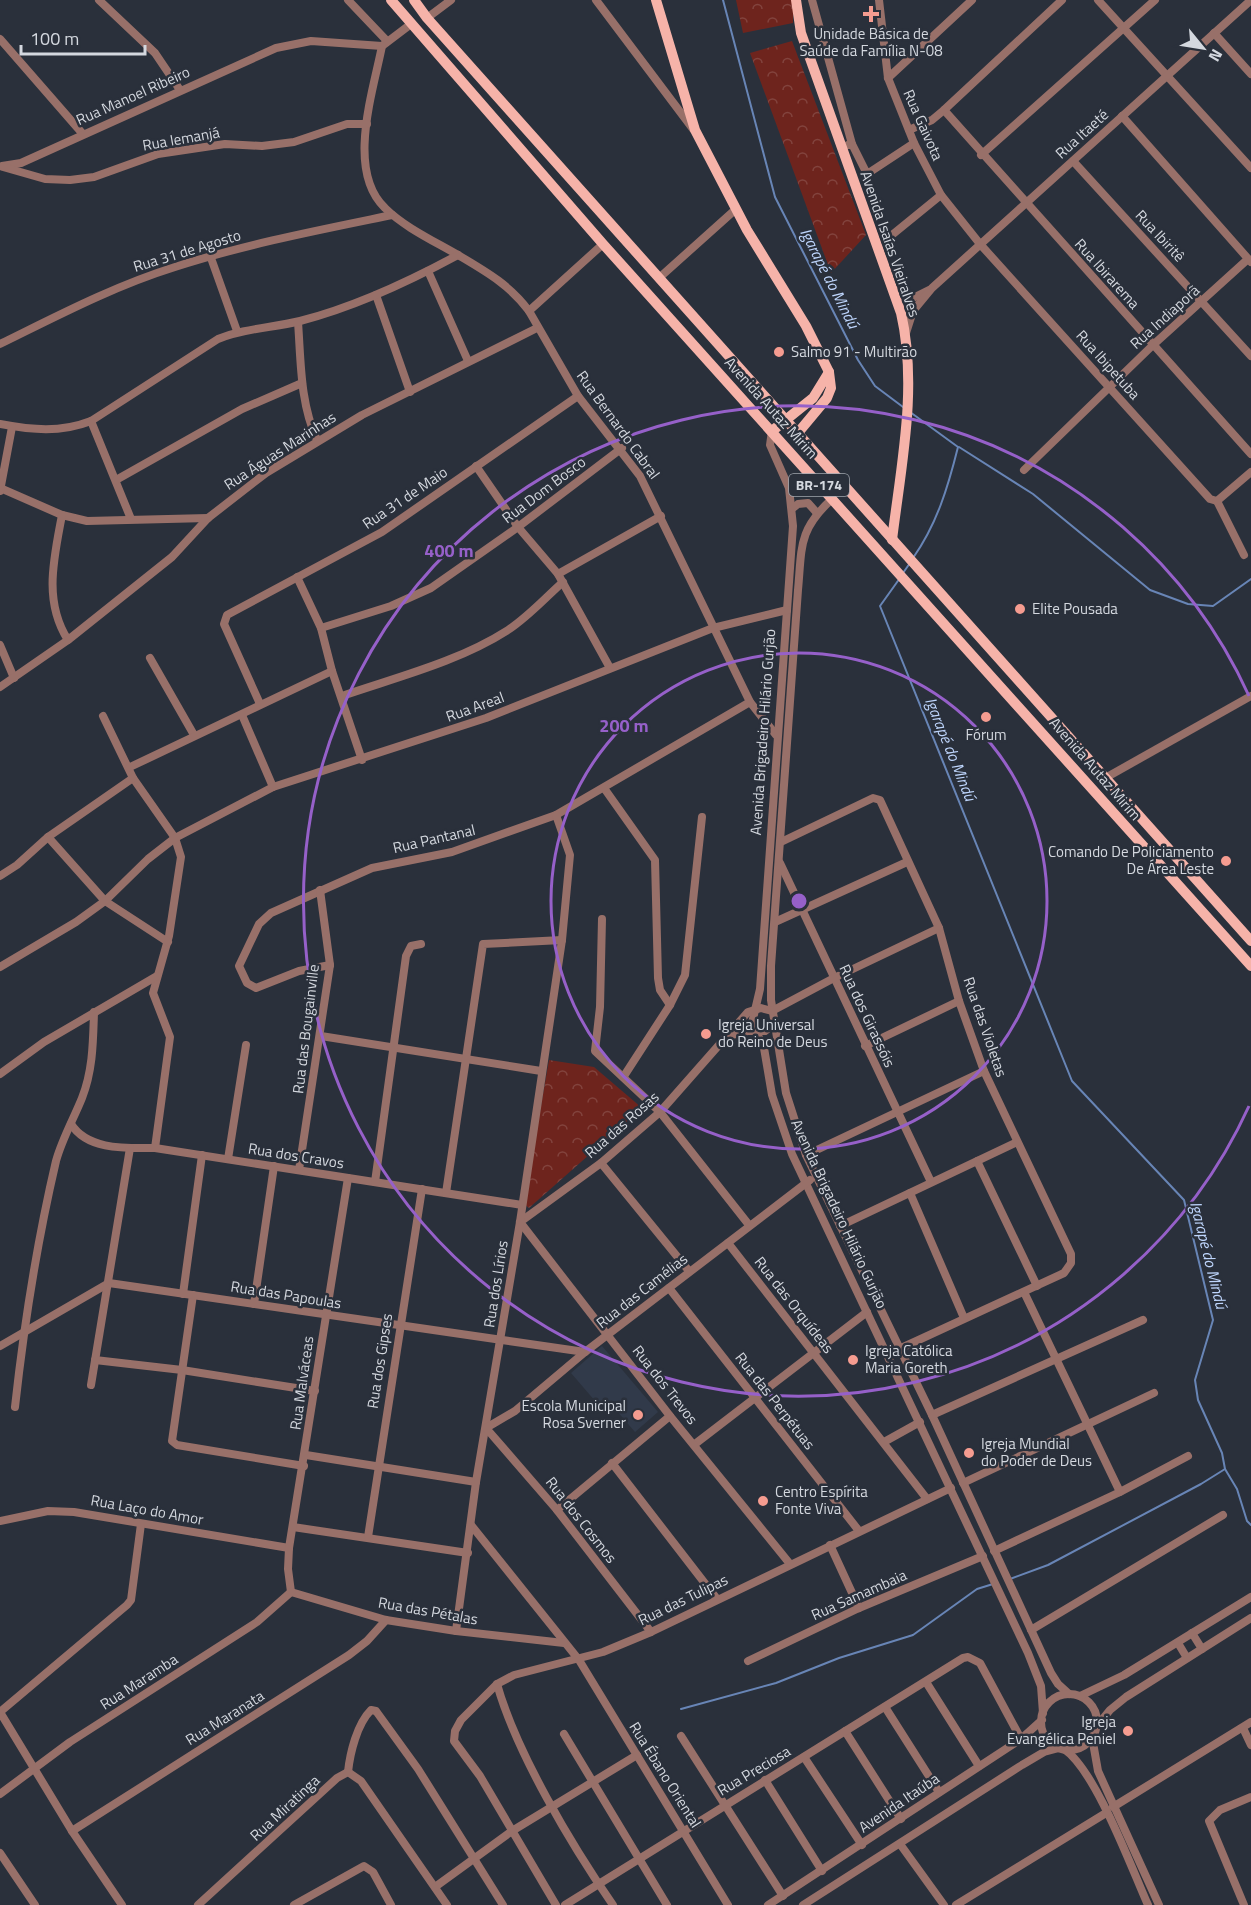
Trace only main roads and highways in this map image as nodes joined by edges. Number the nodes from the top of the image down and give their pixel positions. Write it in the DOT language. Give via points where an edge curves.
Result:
graph roads {
  1 [pos="392,0"];
  2 [pos="414,0"];
  3 [pos="656,0"];
  4 [pos="796,0"];
  5 [pos="829,372"];
  6 [pos="784,420"];
  7 [pos="772,431"];
  8 [pos="797,434"];
  9 [pos="892,540"];
  10 [pos="1251,941"];
  11 [pos="1251,966"];
  1 -- 7 [label="main road, Avenida Autaz Mirim / BR-174" via="603,244"];
  2 -- 6 [label="main road, Avenida Autaz Mirim / BR-174"];
  3 -- 5 [label="main road" via="694,130"];
  4 -- 9 [label="main road, Avenida Isaías Vieiralves" via="801,33 906,336 909,382"];
  5 -- 6 [label="main road" via="813,398"];
  5 -- 8 [label="main road" via="831,388 827,398"];
  6 -- 7 [label="main road"];
  6 -- 8 [label="main road, Avenida Autaz Mirim / BR-174"];
  7 -- 11 [label="main road, Avenida Autaz Mirim / BR-174"];
  8 -- 9 [label="main road, Avenida Autaz Mirim / BR-174"];
  9 -- 10 [label="main road, Avenida Autaz Mirim / BR-174"];
}
